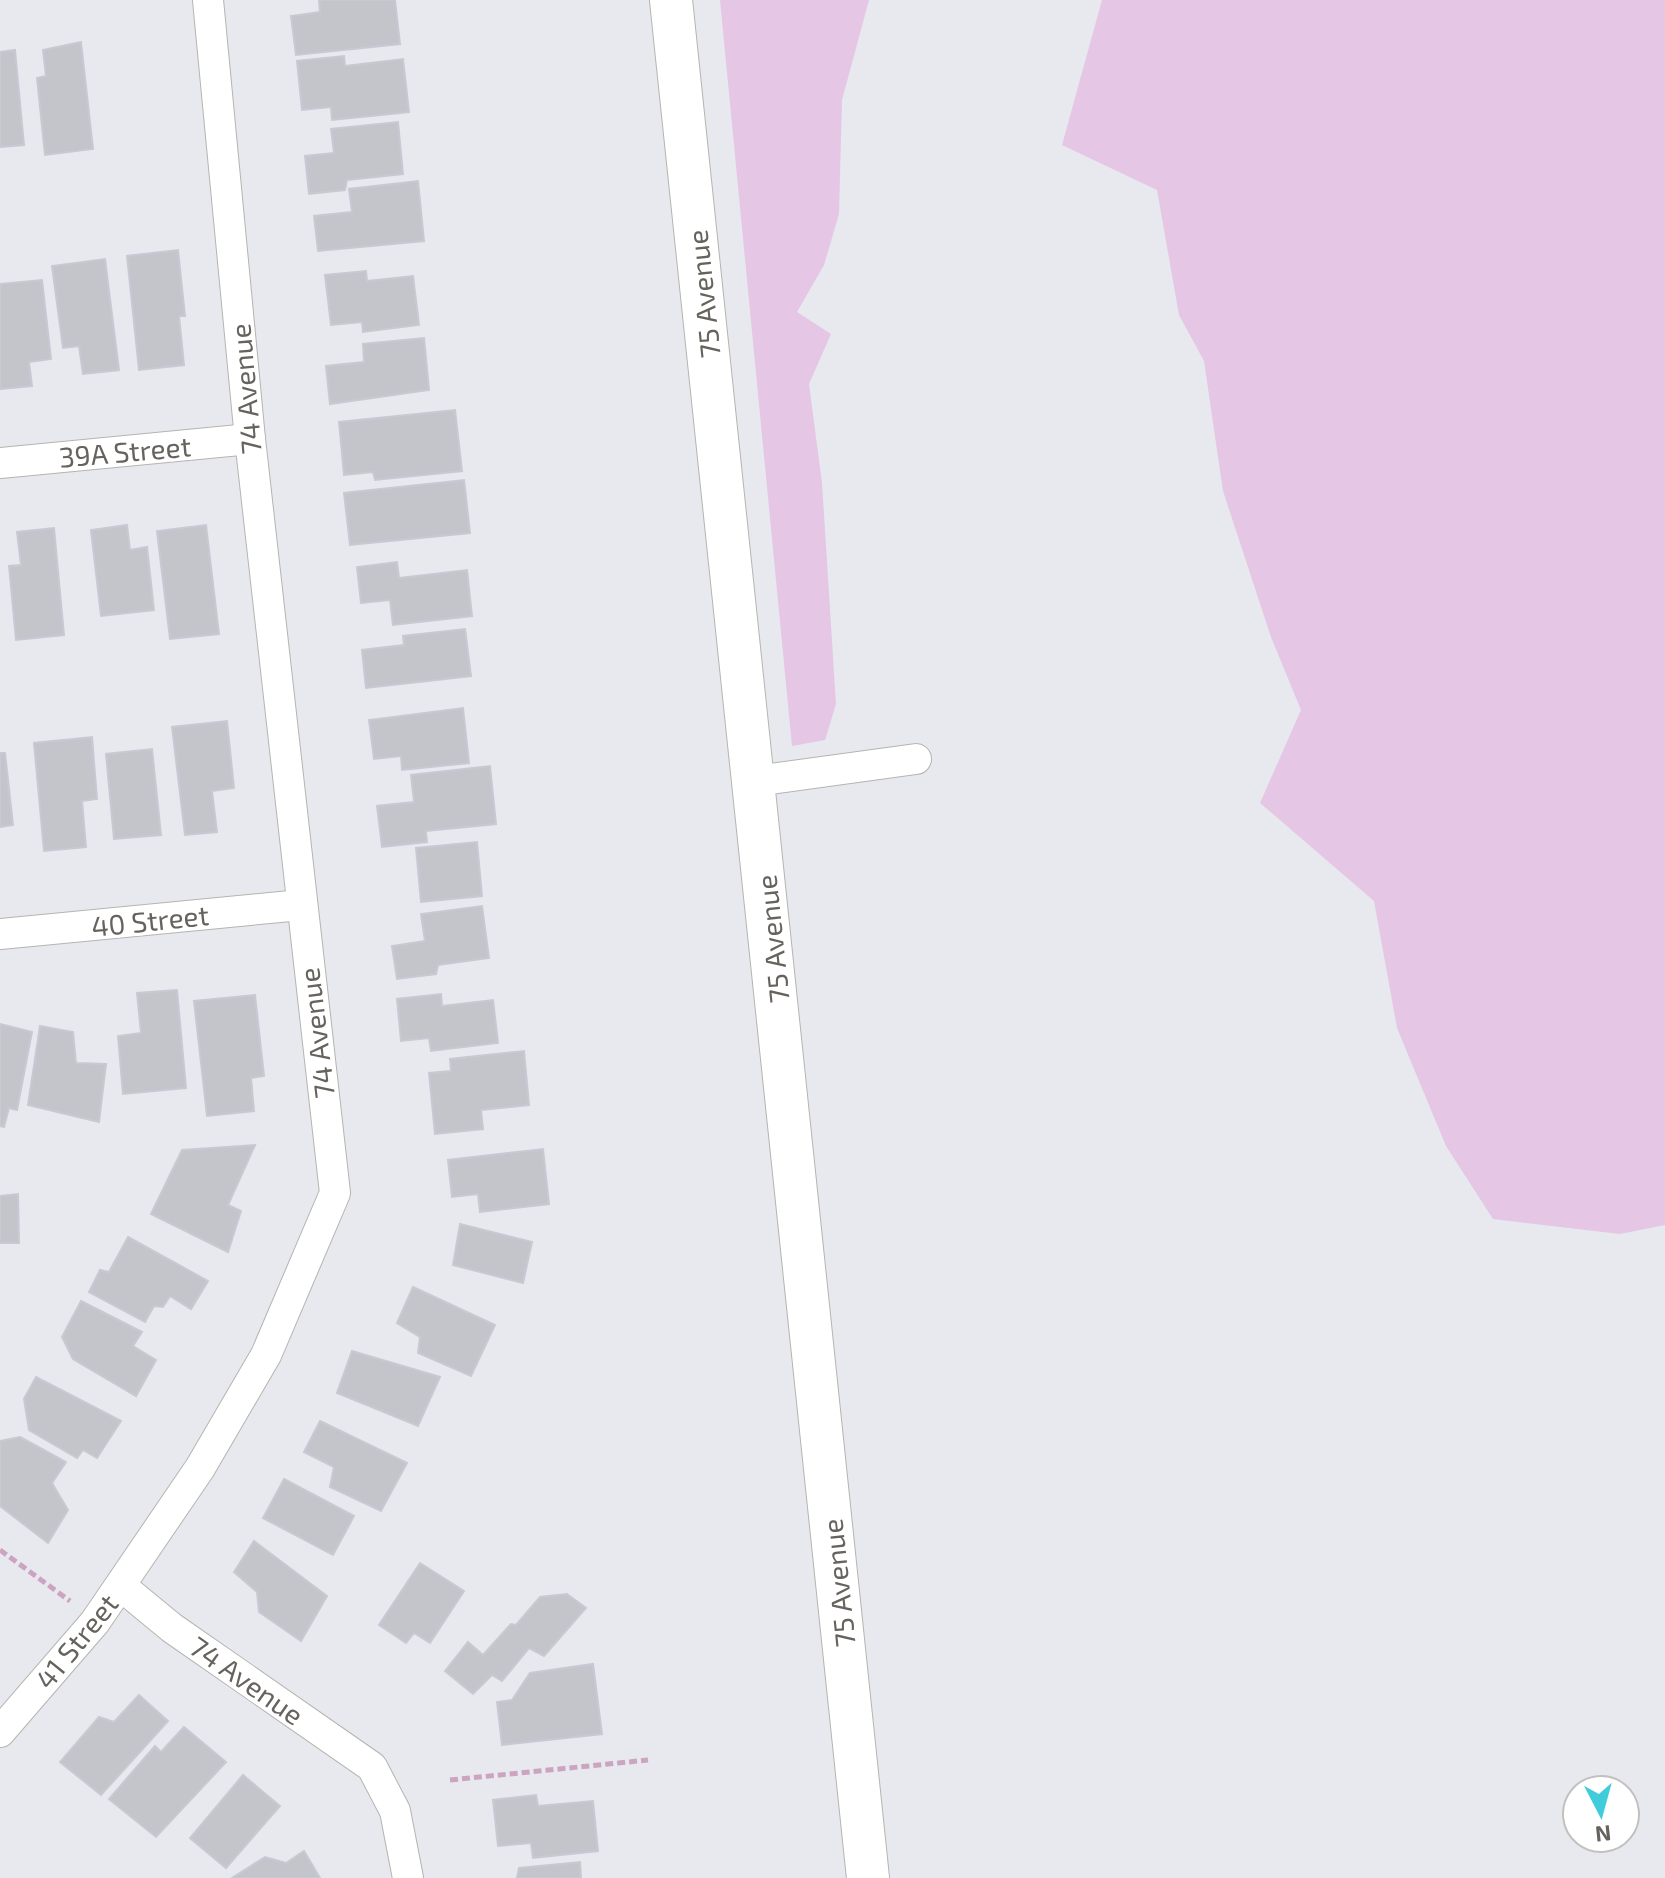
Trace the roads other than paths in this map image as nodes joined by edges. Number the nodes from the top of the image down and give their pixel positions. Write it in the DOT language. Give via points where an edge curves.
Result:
graph roads {
  1 [pos="208,0"];
  2 [pos="671,0"];
  3 [pos="250,439"];
  4 [pos="0,463"];
  5 [pos="916,759"];
  6 [pos="756,781"];
  7 [pos="301,905"];
  8 [pos="0,934"];
  9 [pos="121,1586"];
  10 [pos="0,1732"];
  11 [pos="408,1878"];
  12 [pos="868,1878"];
  1 -- 3 [label="street, 74 Avenue"];
  2 -- 6 [label="main road, 75 Avenue"];
  3 -- 4 [label="street, 39A Street"];
  3 -- 7 [label="street, 74 Avenue"];
  5 -- 6 [label="street"];
  6 -- 12 [label="main road, 75 Avenue"];
  7 -- 8 [label="street, 40 Street"];
  7 -- 9 [label="street, 74 Avenue" via="335,1193 266,1355 200,1468"];
  9 -- 10 [label="street, 41 Street"];
  9 -- 11 [label="street, 74 Avenue" via="172,1628 372,1767 395,1811"];
}
